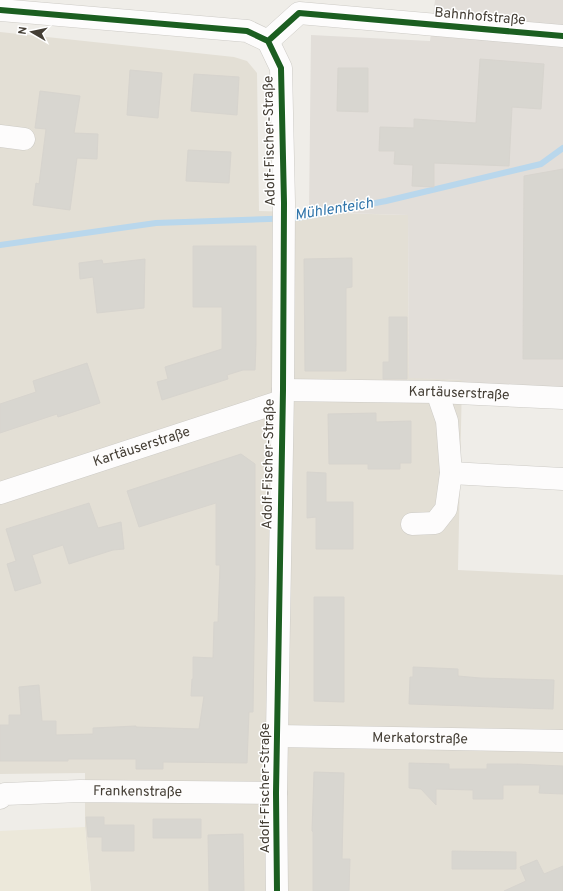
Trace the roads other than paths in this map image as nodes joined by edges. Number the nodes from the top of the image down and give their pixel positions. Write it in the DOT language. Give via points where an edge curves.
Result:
graph roads {
  1 [pos="67,8"];
  2 [pos="0,10"];
  3 [pos="563,36"];
  4 [pos="268,41"];
  5 [pos="0,136"];
  6 [pos="24,139"];
  7 [pos="438,392"];
  8 [pos="282,395"];
  9 [pos="563,398"];
  10 [pos="451,473"];
  11 [pos="563,479"];
  12 [pos="0,493"];
  13 [pos="412,524"];
  14 [pos="277,736"];
  15 [pos="563,741"];
  16 [pos="276,793"];
  17 [pos="0,798"];
  18 [pos="277,891"];
  1 -- 2 [label="street"];
  1 -- 4 [label="street" via="247,31"];
  3 -- 4 [label="street, Bahnhofstraße" via="299,13"];
  4 -- 8 [label="street, Adolf-Fischer-Straße" via="281,68 284,203"];
  5 -- 6 [label="street"];
  7 -- 8 [label="street, Kartäuserstraße"];
  7 -- 9 [label="street, Kartäuserstraße"];
  7 -- 10 [label="street" via="447,421"];
  8 -- 12 [label="street, Kartäuserstraße"];
  8 -- 14 [label="street, Adolf-Fischer-Straße"];
  10 -- 11 [label="street"];
  10 -- 13 [label="street" via="446,509 435,523"];
  14 -- 15 [label="street, Merkatorstraße"];
  14 -- 16 [label="street, Adolf-Fischer-Straße"];
  16 -- 17 [label="street, Frankenstraße" via="80,791 5,794"];
  16 -- 18 [label="street, Adolf-Fischer-Straße"];
}
